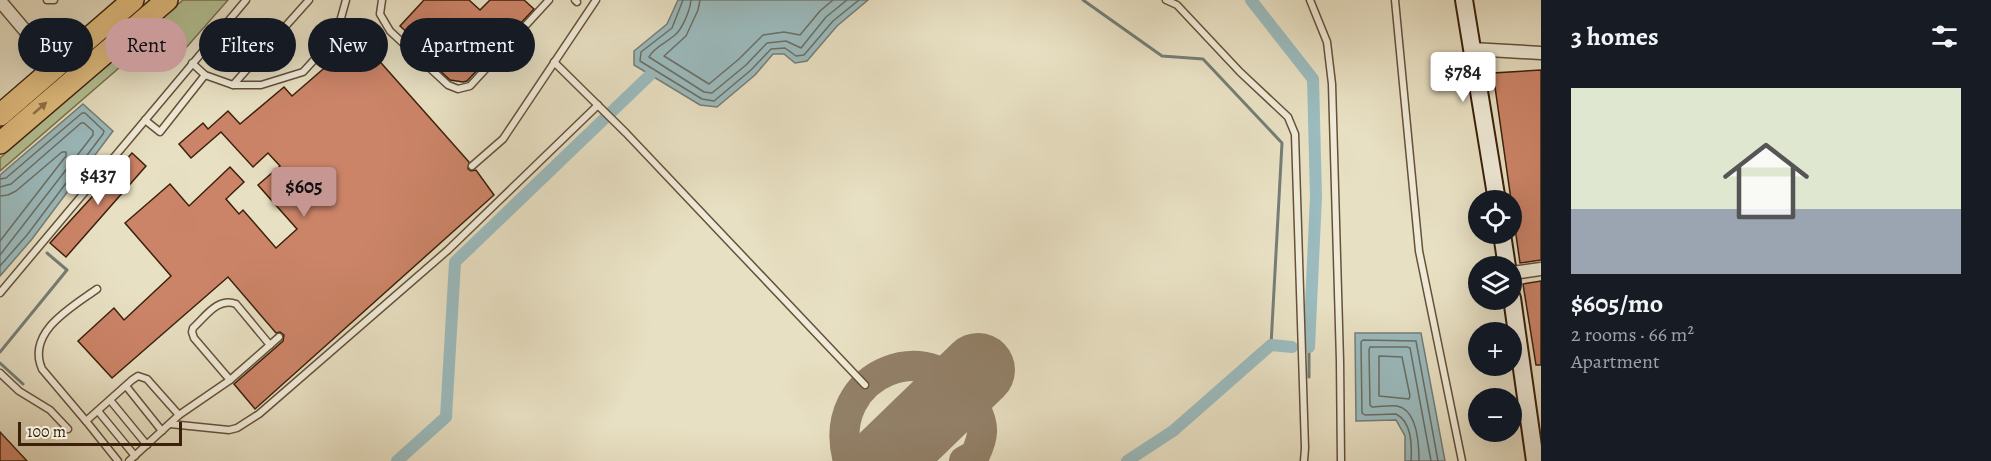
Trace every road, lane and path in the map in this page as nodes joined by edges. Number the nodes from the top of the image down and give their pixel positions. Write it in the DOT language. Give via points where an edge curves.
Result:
graph roads {
  1 [pos="47,0"];
  2 [pos="54,0"];
  3 [pos="246,0"];
  4 [pos="309,0"];
  5 [pos="346,0"];
  6 [pos="382,0"];
  7 [pos="549,0"];
  8 [pos="596,0"];
  9 [pos="1166,0"];
  10 [pos="1310,0"];
  11 [pos="1395,0"];
  12 [pos="1464,0"];
  13 [pos="0,1"];
  14 [pos="144,5"];
  15 [pos="18,22"];
  16 [pos="93,41"];
  17 [pos="1472,49"];
  18 [pos="1541,53"];
  19 [pos="554,62"];
  20 [pos="192,63"];
  21 [pos="50,72"];
  22 [pos="205,75"];
  23 [pos="233,85"];
  24 [pos="598,105"];
  25 [pos="0,116"];
  26 [pos="145,120"];
  27 [pos="0,143"];
  28 [pos="472,166"];
  29 [pos="1495,190"];
  30 [pos="1541,269"];
  31 [pos="1522,272"];
  32 [pos="97,289"];
  33 [pos="0,293"];
  34 [pos="1514,310"];
  35 [pos="279,337"];
  36 [pos="270,345"];
  37 [pos="0,373"];
  38 [pos="230,380"];
  39 [pos="865,385"];
  40 [pos="126,386"];
  41 [pos="110,400"];
  42 [pos="98,411"];
  43 [pos="179,415"];
  44 [pos="86,421"];
  45 [pos="1535,422"];
  46 [pos="170,424"];
  47 [pos="68,429"];
  48 [pos="162,431"];
  49 [pos="147,445"];
  50 [pos="135,456"];
  51 [pos="118,461"];
  52 [pos="129,461"];
  53 [pos="1304,461"];
  54 [pos="1341,461"];
  55 [pos="1462,461"];
  56 [pos="1535,461"];
  1 -- 2 [label="lane"];
  3 -- 20 [label="lane"];
  4 -- 23 [label="lane"];
  5 -- 23 [label="lane" via="336,36 303,72 261,85"];
  6 -- 7 [label="lane" via="380,14 390,31 458,90 471,86"];
  8 -- 19 [label="lane"];
  9 -- 53 [label="lane" via="1178,5 1292,124"];
  10 -- 54 [label="lane" via="1327,42 1332,84"];
  11 -- 55 [label="lane" via="1419,251"];
  12 -- 17 [label="main road"];
  13 -- 15 [label="street"];
  14 -- 16 [label="highway"];
  27 -- 14 [label="highway, one-way"];
  17 -- 18 [label="street"];
  17 -- 29 [label="main road"];
  19 -- 24 [label="lane"];
  19 -- 28 [label="lane" via="502,139"];
  20 -- 22 [label="lane"];
  20 -- 26 [label="lane"];
  21 -- 25 [label="highway"];
  22 -- 23 [label="lane"];
  22 -- 26 [label="lane" via="160,132"];
  24 -- 39 [label="lane"];
  24 -- 46 [label="lane" via="448,250 259,414 229,430"];
  26 -- 33 [label="lane"];
  30 -- 31 [label="street"];
  32 -- 44 [label="lane" via="62,314 41,338 37,350 42,369"];
  34 -- 45 [label="main road"];
  35 -- 36 [label="lane"];
  36 -- 38 [label="lane"];
  36 -- 38 [label="lane" via="236,304 221,302 192,332"];
  37 -- 47 [label="lane" via="19,391 50,410"];
  38 -- 43 [label="lane"];
  40 -- 41 [label="lane"];
  40 -- 43 [label="lane" via="138,376 147,378"];
  40 -- 48 [label="lane"];
  41 -- 42 [label="lane"];
  41 -- 49 [label="lane"];
  42 -- 44 [label="lane"];
  42 -- 50 [label="lane"];
  43 -- 46 [label="lane"];
  44 -- 51 [label="lane"];
  45 -- 56 [label="main road"];
  46 -- 48 [label="lane"];
  48 -- 49 [label="lane"];
  49 -- 50 [label="lane"];
  50 -- 52 [label="lane"];
}
